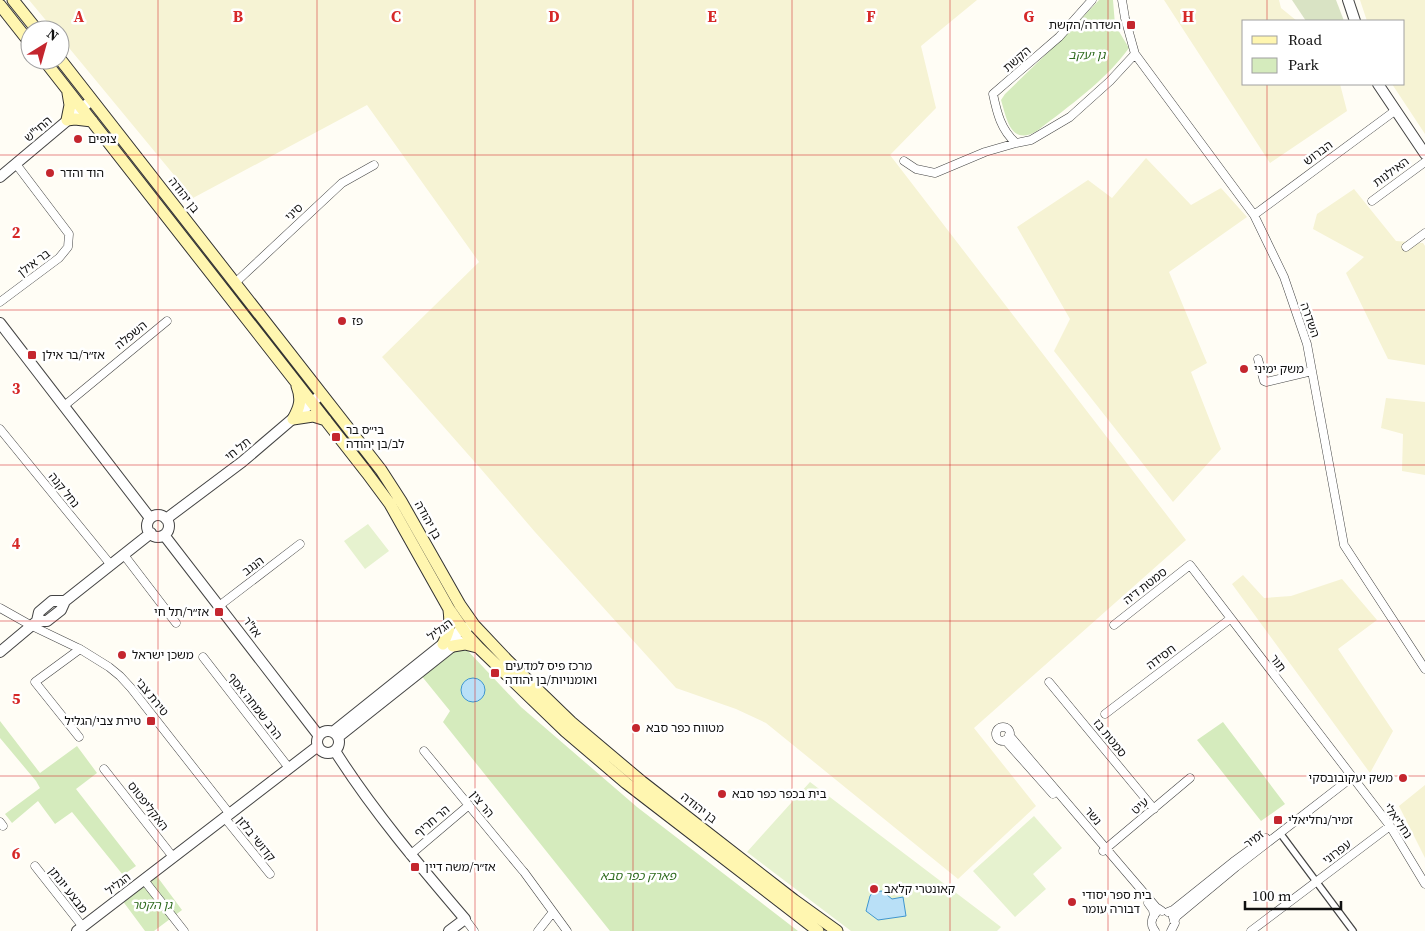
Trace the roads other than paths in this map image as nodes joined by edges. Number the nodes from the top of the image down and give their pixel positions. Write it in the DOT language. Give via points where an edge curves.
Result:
graph roads {
  1 [pos="13,0"];
  2 [pos="1092,0"];
  3 [pos="1122,0"];
  4 [pos="1348,0"];
  5 [pos="0,5"];
  6 [pos="29,20"];
  7 [pos="1355,20"];
  8 [pos="20,30"];
  9 [pos="1135,54"];
  10 [pos="52,70"];
  11 [pos="69,70"];
  12 [pos="1379,85"];
  13 [pos="67,89"];
  14 [pos="92,99"];
  15 [pos="82,108"];
  16 [pos="1396,110"];
  17 [pos="67,120"];
  18 [pos="92,121"];
  19 [pos="1016,143"];
  20 [pos="1425,154"];
  21 [pos="904,161"];
  22 [pos="1425,162"];
  23 [pos="16,164"];
  24 [pos="374,164"];
  25 [pos="0,177"];
  26 [pos="1372,201"];
  27 [pos="1254,215"];
  28 [pos="1425,232"];
  29 [pos="1406,247"];
  30 [pos="235,283"];
  31 [pos="0,302"];
  32 [pos="167,320"];
  33 [pos="0,323"];
  34 [pos="1258,359"];
  35 [pos="1312,371"];
  36 [pos="296,383"];
  37 [pos="321,394"];
  38 [pos="312,402"];
  39 [pos="64,406"];
  40 [pos="293,419"];
  41 [pos="326,420"];
  42 [pos="0,429"];
  43 [pos="150,518"];
  44 [pos="166,518"];
  45 [pos="151,533"];
  46 [pos="164,535"];
  47 [pos="300,544"];
  48 [pos="124,555"];
  49 [pos="111,565"];
  50 [pos="1190,566"];
  51 [pos="219,606"];
  52 [pos="0,608"];
  53 [pos="448,608"];
  54 [pos="1230,619"];
  55 [pos="176,622"];
  56 [pos="35,623"];
  57 [pos="474,625"];
  58 [pos="1114,625"];
  59 [pos="465,632"];
  60 [pos="448,645"];
  61 [pos="479,648"];
  62 [pos="80,649"];
  63 [pos="0,652"];
  64 [pos="203,657"];
  65 [pos="1425,670"];
  66 [pos="1049,682"];
  67 [pos="1106,714"];
  68 [pos="335,734"];
  69 [pos="319,736"];
  70 [pos="79,737"];
  71 [pos="1007,737"];
  72 [pos="318,746"];
  73 [pos="335,751"];
  74 [pos="424,751"];
  75 [pos="289,768"];
  76 [pos="104,769"];
  77 [pos="1350,776"];
  78 [pos="1190,778"];
  79 [pos="469,805"];
  80 [pos="1154,809"];
  81 [pos="227,815"];
  82 [pos="1390,826"];
  83 [pos="1280,833"];
  84 [pos="1105,850"];
  85 [pos="410,855"];
  86 [pos="173,857"];
  87 [pos="35,866"];
  88 [pos="270,874"];
  89 [pos="144,880"];
  90 [pos="1316,882"];
  91 [pos="1425,884"];
  92 [pos="553,912"];
  93 [pos="1165,912"];
  94 [pos="1154,916"];
  95 [pos="465,919"];
  96 [pos="1174,921"];
  97 [pos="80,929"];
  98 [pos="1152,929"];
  99 [pos="184,931"];
  100 [pos="449,931"];
  101 [pos="474,931"];
  102 [pos="538,931"];
  103 [pos="567,931"];
  104 [pos="818,931"];
  105 [pos="837,931"];
  106 [pos="1172,931"];
  107 [pos="1251,931"];
  108 [pos="1353,931"];
  1 -- 6 [label="main road"];
  2 -- 19 [label="street, הקשת" via="1059,37 993,94 999,121"];
  3 -- 9 [label="street, השדרה"];
  4 -- 7 [label="street"];
  5 -- 8 [label="main road"];
  9 -- 19 [label="street" via="1070,117 1031,140"];
  9 -- 27 [label="street, השדרה"];
  10 -- 13 [label="main road, בן יהודה"];
  11 -- 14 [label="main road, בן יהודה"];
  12 -- 16 [label="street, האילנות"];
  13 -- 15 [label="main road, בן יהודה"];
  13 -- 17 [label="main road" via="70,99"];
  14 -- 15 [label="street, החי\"ש"];
  14 -- 30 [label="main road, בן יהודה"];
  15 -- 17 [label="street, החי\"ש"];
  15 -- 18 [label="main road, בן יהודה"];
  16 -- 20 [label="street, האילנות"];
  16 -- 27 [label="street, הברוש"];
  17 -- 18 [label="main road"];
  17 -- 23 [label="street, החי\"ש"];
  18 -- 36 [label="main road, בן יהודה"];
  19 -- 21 [label="street" via="935,173 916,169"];
  22 -- 26 [label="street, האילנות"];
  23 -- 25 [label="street, החי\"ש"];
  23 -- 31 [label="street, בר אילן" via="69,234 68,247 59,258"];
  24 -- 30 [label="street, סיני" via="342,183"];
  27 -- 35 [label="street, השדרה" via="1284,278 1307,344"];
  28 -- 29 [label="street"];
  30 -- 37 [label="main road, בן יהודה"];
  32 -- 39 [label="street, השפלה"];
  33 -- 39 [label="street"];
  34 -- 35 [label="street" via="1266,382"];
  35 -- 65 [label="street, השדרה" via="1344,545"];
  36 -- 38 [label="main road, בן יהודה"];
  36 -- 40 [label="main road" via="300,402"];
  37 -- 38 [label="street, תל חי"];
  37 -- 57 [label="main road, בן יהודה" via="401,500"];
  38 -- 40 [label="street, תל חי"];
  38 -- 41 [label="main road, בן יהודה"];
  39 -- 43 [label="street"];
  40 -- 41 [label="main road" via="313,416"];
  40 -- 44 [label="street, תל חי" via="242,462"];
  41 -- 53 [label="main road, בן יהודה" via="390,504"];
  42 -- 49 [label="street, נחל קנה"];
  43 -- 44 [label="street" via="160,515"];
  43 -- 45 [label="street"];
  44 -- 46 [label="street" via="169,525"];
  45 -- 46 [label="street"];
  45 -- 48 [label="street"];
  46 -- 51 [label="street, אז\"ר"];
  47 -- 51 [label="street, הנגב"];
  48 -- 49 [label="street"];
  48 -- 55 [label="street"];
  49 -- 56 [label="street" via="65,601 61,610 47,621"];
  50 -- 54 [label="street, תור"];
  50 -- 58 [label="street, סמטת דיה"];
  51 -- 69 [label="street, אז\"ר"];
  52 -- 56 [label="street, טירת צבי"];
  53 -- 59 [label="main road, בן יהודה"];
  53 -- 60 [label="main road" via="451,621"];
  54 -- 67 [label="street, חסידה"];
  54 -- 77 [label="street, תור"];
  56 -- 62 [label="street, טירת צבי"];
  56 -- 63 [label="street"];
  57 -- 59 [label="street, הגליל"];
  57 -- 105 [label="main road, בן יהודה" via="571,722 641,781"];
  59 -- 60 [label="street, הגליל"];
  59 -- 61 [label="main road, בן יהודה"];
  60 -- 61 [label="main road" via="464,644"];
  60 -- 68 [label="street, הגליל"];
  61 -- 104 [label="main road, בן יהודה" via="565,731 626,783"];
  62 -- 70 [label="street" via="35,682"];
  62 -- 81 [label="street, טירת צבי" via="109,667 131,688"];
  64 -- 75 [label="street, הרב שמחה אסף"];
  66 -- 80 [label="street, סמטת בז"];
  68 -- 69 [label="street" via="327,731"];
  68 -- 73 [label="street" via="339,746"];
  69 -- 72 [label="street"];
  71 -- 84 [label="street, נשר"];
  72 -- 73 [label="street" via="325,753"];
  72 -- 75 [label="street, הגליל"];
  73 -- 85 [label="street"];
  74 -- 79 [label="street, הר צין"];
  75 -- 81 [label="street, הגליל"];
  76 -- 86 [label="street, האקליפטוס"];
  77 -- 82 [label="street, נחליאלי"];
  77 -- 83 [label="street, זמיר"];
  77 -- 93 [label="street, זמיר" via="1173,910"];
  78 -- 80 [label="street, עיט"];
  79 -- 85 [label="street, הר חריף"];
  79 -- 92 [label="street, הר צין"];
  80 -- 84 [label="street, עיט"];
  81 -- 86 [label="street, הגליל"];
  81 -- 88 [label="street, קדושי בלזן"];
  82 -- 90 [label="street, עפרוני"];
  82 -- 91 [label="street, נחליאלי"];
  83 -- 90 [label="street"];
  83 -- 96 [label="street, זמיר"];
  84 -- 93 [label="street, נשר" via="1156,907"];
  84 -- 94 [label="street, נשר" via="1153,910"];
  85 -- 95 [label="street"];
  86 -- 89 [label="street, הגליל"];
  87 -- 97 [label="street, מבצע יונתן"];
  89 -- 97 [label="street, הגליל"];
  89 -- 99 [label="street"];
  90 -- 107 [label="street, עפרוני"];
  90 -- 108 [label="street"];
  92 -- 102 [label="street"];
  92 -- 103 [label="street, הר צין"];
  93 -- 94 [label="street, זמיר"];
  93 -- 96 [label="street, נשר"];
  94 -- 98 [label="street"];
  95 -- 100 [label="street"];
  95 -- 101 [label="street"];
  96 -- 106 [label="street"];
}
